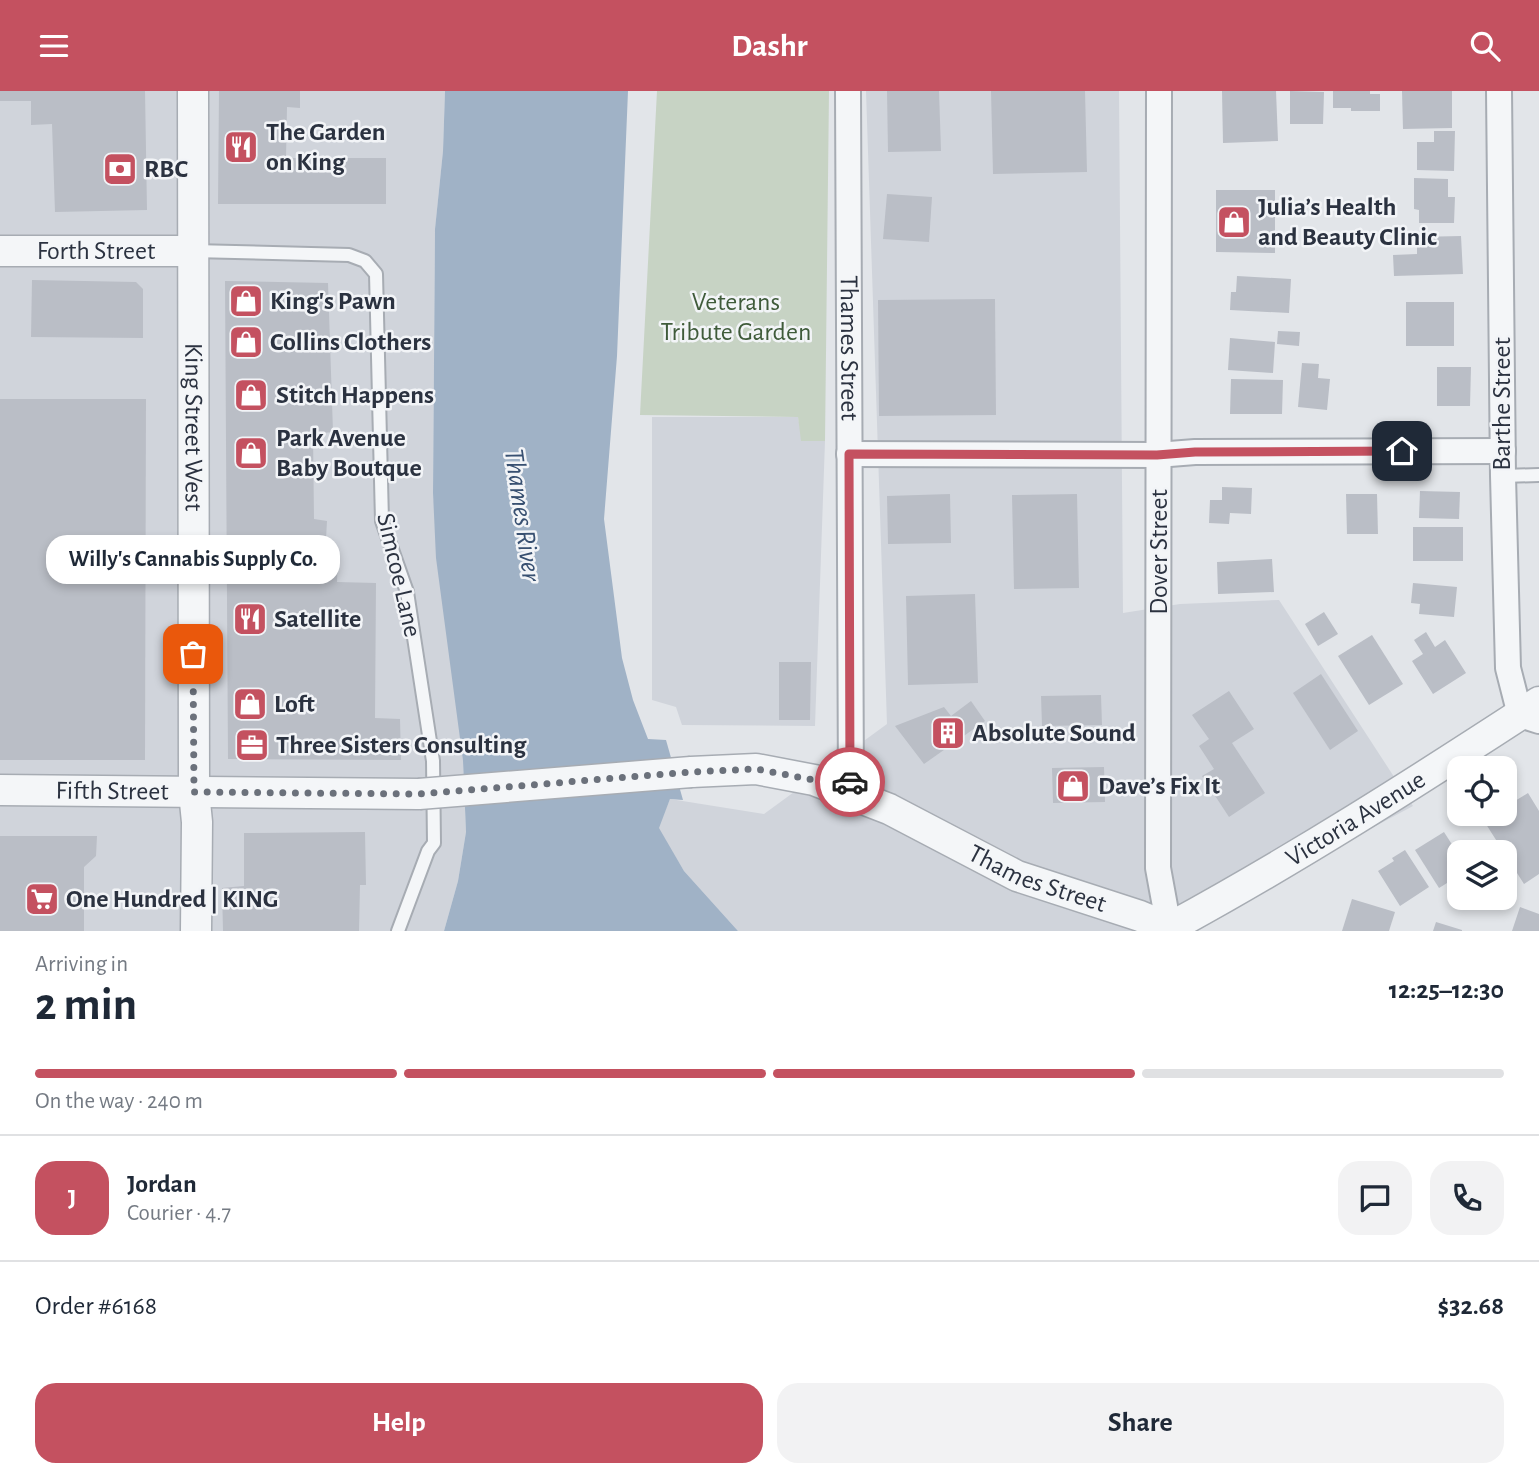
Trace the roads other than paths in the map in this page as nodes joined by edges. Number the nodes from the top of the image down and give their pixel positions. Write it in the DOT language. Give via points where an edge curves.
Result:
graph roads {
  1 [pos="193,91"];
  2 [pos="848,91"];
  3 [pos="1159,91"];
  4 [pos="1499,91"];
  5 [pos="0,251"];
  6 [pos="193,251"];
  7 [pos="1503,450"];
  8 [pos="849,454"];
  9 [pos="1157,455"];
  10 [pos="1539,475"];
  11 [pos="1503,476"];
  12 [pos="1532,713"];
  13 [pos="0,790"];
  14 [pos="194,792"];
  15 [pos="850,793"];
  16 [pos="1174,930"];
  17 [pos="196,931"];
  18 [pos="398,931"];
  1 -- 6 [label="street, King Street West"];
  2 -- 8 [label="street, Thames Street"];
  3 -- 9 [label="street, Dover Street"];
  4 -- 7 [label="street, Barthe Street"];
  5 -- 6 [label="street, Forth Street"];
  6 -- 14 [label="street, King Street West"];
  6 -- 18 [label="lane, Simcoe Lane" via="349,255 365,261 376,274 382,521 407,592 433,761 434,843"];
  7 -- 9 [label="street"];
  7 -- 11 [label="street, Barthe Street"];
  8 -- 9 [label="street"];
  8 -- 15 [label="street, Thames Street"];
  9 -- 16 [label="street, Dover Street" via="1158,868"];
  10 -- 11 [label="lane"];
  11 -- 12 [label="street, Barthe Street" via="1508,668"];
  12 -- 16 [label="street, Victoria Avenue"];
  13 -- 14 [label="street, Fifth Street"];
  14 -- 15 [label="street, Fifth Street, bridge" via="419,794 756,769 814,780"];
  14 -- 17 [label="street, King Street West"];
  15 -- 16 [label="street, Thames Street" via="1017,876"];
}
